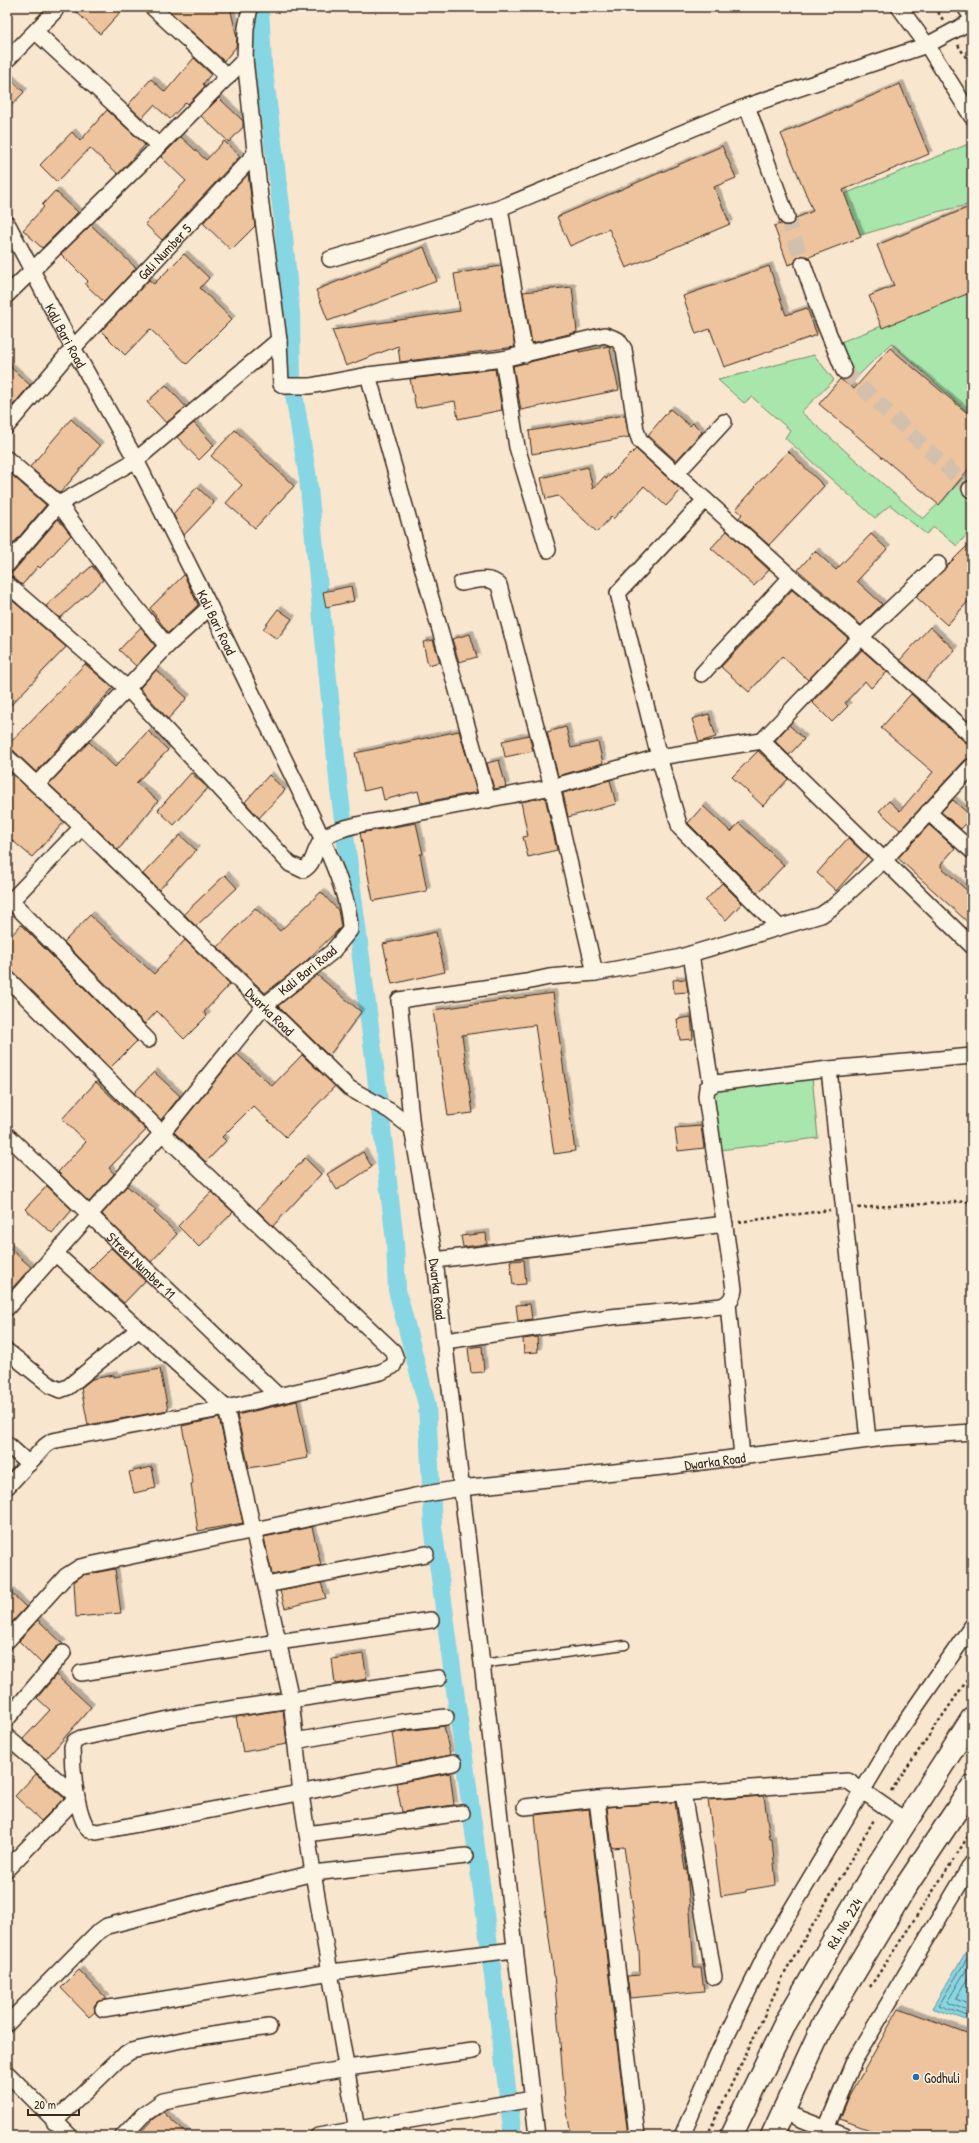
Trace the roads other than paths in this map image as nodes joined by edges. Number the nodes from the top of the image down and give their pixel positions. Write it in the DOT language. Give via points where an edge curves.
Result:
graph roads {
  1 [pos="152,7"];
  2 [pos="250,7"];
  3 [pos="900,7"];
  4 [pos="969,7"];
  5 [pos="55,11"];
  6 [pos="972,11"];
  7 [pos="972,21"];
  8 [pos="36,32"];
  9 [pos="927,45"];
  10 [pos="245,59"];
  11 [pos="7,60"];
  12 [pos="228,77"];
  13 [pos="747,106"];
  14 [pos="972,117"];
  15 [pos="159,146"];
  16 [pos="255,154"];
  17 [pos="500,208"];
  18 [pos="787,217"];
  19 [pos="7,223"];
  20 [pos="330,259"];
  21 [pos="803,264"];
  22 [pos="32,270"];
  23 [pos="7,295"];
  24 [pos="279,340"];
  25 [pos="73,348"];
  26 [pos="525,355"];
  27 [pos="503,359"];
  28 [pos="844,371"];
  29 [pos="368,375"];
  30 [pos="724,422"];
  31 [pos="7,426"];
  32 [pos="7,459"];
  33 [pos="136,460"];
  34 [pos="676,474"];
  35 [pos="705,500"];
  36 [pos="59,504"];
  37 [pos="548,550"];
  38 [pos="938,564"];
  39 [pos="7,565"];
  40 [pos="791,577"];
  41 [pos="460,583"];
  42 [pos="7,584"];
  43 [pos="210,607"];
  44 [pos="861,637"];
  45 [pos="167,646"];
  46 [pos="702,674"];
  47 [pos="127,688"];
  48 [pos="972,736"];
  49 [pos="762,742"];
  50 [pos="7,757"];
  51 [pos="659,757"];
  52 [pos="972,766"];
  53 [pos="37,784"];
  54 [pos="552,787"];
  55 [pos="488,800"];
  56 [pos="928,812"];
  57 [pos="82,827"];
  58 [pos="323,840"];
  59 [pos="972,851"];
  60 [pos="884,860"];
  61 [pos="9,903"];
  62 [pos="779,927"];
  63 [pos="972,946"];
  64 [pos="690,954"];
  65 [pos="595,973"];
  66 [pos="7,978"];
  67 [pos="264,1005"];
  68 [pos="148,1040"];
  69 [pos="972,1056"];
  70 [pos="829,1069"];
  71 [pos="711,1084"];
  72 [pos="412,1128"];
  73 [pos="162,1132"];
  74 [pos="7,1134"];
  75 [pos="92,1214"];
  76 [pos="725,1224"];
  77 [pos="56,1254"];
  78 [pos="435,1260"];
  79 [pos="728,1303"];
  80 [pos="7,1308"];
  81 [pos="138,1329"];
  82 [pos="445,1341"];
  83 [pos="7,1351"];
  84 [pos="277,1395"];
  85 [pos="226,1408"];
  86 [pos="972,1432"];
  87 [pos="868,1440"];
  88 [pos="7,1444"];
  89 [pos="742,1457"];
  90 [pos="29,1464"];
  91 [pos="7,1486"];
  92 [pos="461,1488"];
  93 [pos="253,1530"];
  94 [pos="426,1554"];
  95 [pos="266,1585"];
  96 [pos="431,1620"];
  97 [pos="972,1626"];
  98 [pos="7,1641"];
  99 [pos="278,1642"];
  100 [pos="625,1645"];
  101 [pos="63,1653"];
  102 [pos="481,1664"];
  103 [pos="81,1673"];
  104 [pos="439,1678"];
  105 [pos="291,1699"];
  106 [pos="446,1717"];
  107 [pos="7,1719"];
  108 [pos="972,1719"];
  109 [pos="7,1737"];
  110 [pos="295,1741"];
  111 [pos="454,1763"];
  112 [pos="972,1787"];
  113 [pos="863,1791"];
  114 [pos="683,1793"];
  115 [pos="301,1794"];
  116 [pos="77,1797"];
  117 [pos="597,1800"];
  118 [pos="525,1807"];
  119 [pos="462,1813"];
  120 [pos="906,1821"];
  121 [pos="307,1834"];
  122 [pos="466,1856"];
  123 [pos="972,1863"];
  124 [pos="7,1869"];
  125 [pos="313,1873"];
  126 [pos="514,1950"];
  127 [pos="331,1972"];
  128 [pos="714,1977"];
  129 [pos="103,2009"];
  130 [pos="7,2024"];
  131 [pos="269,2027"];
  132 [pos="474,2051"];
  133 [pos="347,2068"];
  134 [pos="7,2073"];
  135 [pos="532,2099"];
  136 [pos="783,2112"];
  137 [pos="54,2122"];
  138 [pos="358,2132"];
  139 [pos="824,2132"];
  140 [pos="70,2136"];
  141 [pos="123,2136"];
  142 [pos="318,2136"];
  143 [pos="537,2136"];
  144 [pos="638,2136"];
  145 [pos="682,2136"];
  146 [pos="731,2136"];
  147 [pos="772,2136"];
  148 [pos="845,2136"];
  1 -- 12 [label="street"];
  2 -- 10 [label="street"];
  3 -- 9 [label="street"];
  4 -- 6 [label="main road"];
  5 -- 8 [label="street"];
  7 -- 9 [label="street"];
  8 -- 11 [label="street"];
  8 -- 15 [label="street"];
  9 -- 13 [label="street"];
  9 -- 14 [label="street"];
  10 -- 12 [label="street"];
  10 -- 16 [label="street"];
  12 -- 15 [label="street"];
  13 -- 17 [label="street"];
  13 -- 18 [label="street"];
  15 -- 22 [label="street"];
  16 -- 24 [label="street"];
  16 -- 25 [label="street, Gali Number 5"];
  17 -- 20 [label="street"];
  17 -- 26 [label="street"];
  19 -- 22 [label="street, Kali Bari Road"];
  21 -- 28 [label="street"];
  22 -- 23 [label="street"];
  22 -- 25 [label="street, Kali Bari Road"];
  24 -- 29 [label="street" via="280,381 285,386 310,386"];
  24 -- 33 [label="street"];
  25 -- 31 [label="street, Gali Number 5"];
  25 -- 33 [label="street, Kali Bari Road"];
  26 -- 27 [label="street"];
  26 -- 34 [label="street" via="605,336 612,336 618,340 624,349 636,430 640,440"];
  27 -- 29 [label="street"];
  27 -- 37 [label="street" via="517,447"];
  29 -- 55 [label="street"];
  30 -- 34 [label="street"];
  32 -- 36 [label="street"];
  33 -- 36 [label="street"];
  33 -- 43 [label="street, Kali Bari Road"];
  34 -- 35 [label="street"];
  35 -- 40 [label="street"];
  35 -- 51 [label="street" via="618,593"];
  36 -- 39 [label="street"];
  36 -- 45 [label="street"];
  38 -- 44 [label="street"];
  40 -- 44 [label="street"];
  40 -- 46 [label="street"];
  41 -- 54 [label="street" via="486,579 495,580 499,585"];
  42 -- 47 [label="street"];
  43 -- 45 [label="street"];
  43 -- 58 [label="street, Kali Bari Road"];
  44 -- 48 [label="street"];
  44 -- 49 [label="street"];
  45 -- 47 [label="street"];
  47 -- 53 [label="street"];
  47 -- 58 [label="street" via="290,864 303,870 310,867"];
  49 -- 51 [label="street"];
  49 -- 60 [label="street"];
  50 -- 53 [label="street, Dwarka Road"];
  51 -- 54 [label="street"];
  51 -- 62 [label="street" via="683,833"];
  52 -- 56 [label="street"];
  53 -- 57 [label="street, Dwarka Road"];
  54 -- 55 [label="street"];
  54 -- 65 [label="street"];
  55 -- 58 [label="street" via="361,824 341,829"];
  56 -- 59 [label="street"];
  56 -- 60 [label="street"];
  57 -- 61 [label="street"];
  57 -- 67 [label="street, Dwarka Road"];
  58 -- 67 [label="street, Kali Bari Road" via="345,901 350,930 332,952"];
  60 -- 62 [label="street" via="826,912"];
  60 -- 63 [label="street"];
  61 -- 68 [label="street"];
  62 -- 64 [label="street"];
  64 -- 65 [label="street"];
  64 -- 71 [label="street"];
  65 -- 72 [label="street" via="549,977 399,1000"];
  66 -- 73 [label="street"];
  67 -- 72 [label="street, Dwarka Road" via="349,1088 390,1111"];
  67 -- 73 [label="street, Kali Bari Road"];
  69 -- 70 [label="street"];
  70 -- 71 [label="street"];
  70 -- 87 [label="street"];
  71 -- 76 [label="street" via="707,1088 706,1096"];
  72 -- 78 [label="street, Dwarka Road"];
  73 -- 75 [label="street, Kali Bari Road"];
  73 -- 84 [label="street" via="393,1351 396,1359 393,1366 385,1370"];
  74 -- 75 [label="street, Street Number 11"];
  75 -- 77 [label="street, Kali Bari Road"];
  75 -- 84 [label="street, Street Number 11"];
  76 -- 78 [label="street"];
  76 -- 79 [label="street" via="734,1289"];
  77 -- 80 [label="street, Kali Bari Road"];
  77 -- 81 [label="street"];
  78 -- 82 [label="street, Dwarka Road"];
  79 -- 82 [label="street" via="722,1306 610,1316"];
  79 -- 89 [label="street"];
  81 -- 83 [label="street" via="68,1387 60,1390 51,1386"];
  81 -- 85 [label="street"];
  82 -- 92 [label="street, Dwarka Road"];
  84 -- 85 [label="street"];
  85 -- 90 [label="street" via="52,1442"];
  85 -- 93 [label="street"];
  86 -- 87 [label="street, Dwarka Road"];
  87 -- 89 [label="street, Dwarka Road"];
  88 -- 90 [label="street"];
  89 -- 92 [label="street, Dwarka Road"];
  90 -- 91 [label="street"];
  92 -- 93 [label="street"];
  92 -- 102 [label="street"];
  93 -- 95 [label="street"];
  93 -- 98 [label="street" via="73,1570"];
  94 -- 95 [label="street"];
  95 -- 99 [label="street"];
  96 -- 99 [label="street"];
  97 -- 113 [label="street" via="894,1738"];
  99 -- 103 [label="street"];
  99 -- 105 [label="street"];
  100 -- 102 [label="lane"];
  101 -- 107 [label="street"];
  102 -- 126 [label="street" via="506,1862"];
  104 -- 105 [label="street"];
  105 -- 110 [label="street"];
  105 -- 116 [label="street" via="183,1716 81,1738 75,1741 72,1747"];
  106 -- 110 [label="street"];
  108 -- 120 [label="main road, Rd. No. 224"];
  109 -- 116 [label="street"];
  110 -- 115 [label="street"];
  111 -- 115 [label="street"];
  112 -- 136 [label="main road" via="904,1889 824,2023"];
  113 -- 114 [label="street" via="848,1781"];
  113 -- 120 [label="street"];
  113 -- 145 [label="street" via="763,1959"];
  114 -- 117 [label="street"];
  114 -- 128 [label="street"];
  115 -- 116 [label="street" via="92,1832 85,1826"];
  115 -- 121 [label="street"];
  116 -- 124 [label="street"];
  117 -- 118 [label="street"];
  117 -- 144 [label="street"];
  119 -- 121 [label="street"];
  120 -- 146 [label="main road, Rd. No. 224" via="786,2022"];
  121 -- 125 [label="street"];
  122 -- 125 [label="street"];
  123 -- 139 [label="street" via="854,2061"];
  125 -- 127 [label="street"];
  125 -- 130 [label="street" via="107,1926"];
  126 -- 127 [label="street"];
  126 -- 135 [label="street"];
  127 -- 129 [label="street"];
  127 -- 133 [label="street"];
  131 -- 137 [label="street" via="191,2038 131,2051 119,2059"];
  132 -- 133 [label="street"];
  133 -- 138 [label="street"];
  133 -- 141 [label="street" via="163,2101 143,2115"];
  134 -- 137 [label="street"];
  135 -- 138 [label="street"];
  135 -- 143 [label="street"];
  136 -- 139 [label="street"];
  136 -- 147 [label="main road"];
  137 -- 140 [label="street"];
  138 -- 142 [label="street"];
  139 -- 148 [label="street"];
}
